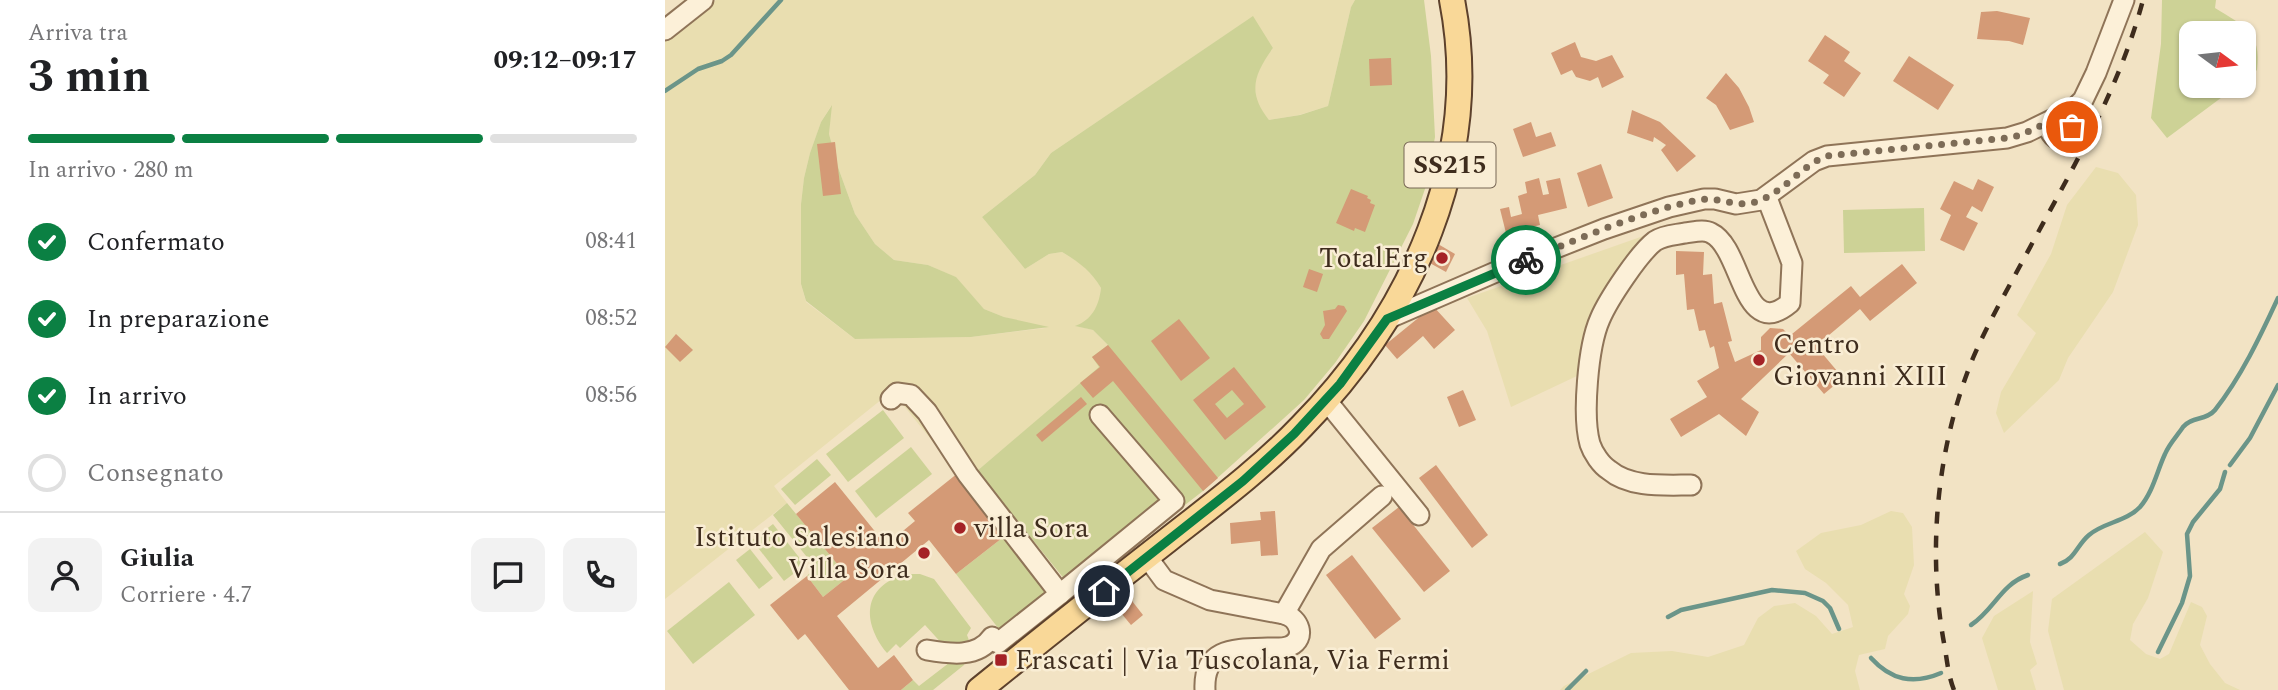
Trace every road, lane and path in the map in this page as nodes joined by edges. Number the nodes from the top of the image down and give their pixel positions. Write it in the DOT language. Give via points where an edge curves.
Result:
graph roads {
  1 [pos="703,0"];
  2 [pos="1452,0"];
  3 [pos="2124,0"];
  4 [pos="665,30"];
  5 [pos="1767,198"];
  6 [pos="1387,319"];
  7 [pos="891,399"];
  8 [pos="1326,400"];
  9 [pos="1100,415"];
  10 [pos="1691,485"];
  11 [pos="1382,496"];
  12 [pos="1419,515"];
  13 [pos="1147,556"];
  14 [pos="1060,594"];
  15 [pos="1284,614"];
  16 [pos="927,650"];
  17 [pos="979,690"];
  18 [pos="1205,690"];
  1 -- 4 [label="street"];
  2 -- 6 [label="main road, SS215" via="1460,99 1449,172 1437,225 1408,288"];
  3 -- 5 [label="street" via="2077,107 2007,138 1827,156"];
  5 -- 6 [label="street" via="1747,204 1710,198 1679,204 1604,229"];
  5 -- 10 [label="street" via="1792,263 1790,303 1779,312 1757,310 1717,238 1697,231 1666,236 1649,247 1599,319 1587,415 1591,445 1599,460 1609,471 1645,484"];
  6 -- 8 [label="main road, SS215"];
  7 -- 14 [label="street" via="897,393 911,395 927,412 968,475"];
  8 -- 12 [label="street"];
  8 -- 13 [label="main road, SS215" via="1263,464"];
  9 -- 14 [label="street" via="1174,502"];
  11 -- 15 [label="street" via="1321,549"];
  13 -- 15 [label="street" via="1164,580 1210,600"];
  13 -- 17 [label="main road, SS215" via="1125,580"];
  14 -- 16 [label="street" via="981,649"];
  15 -- 18 [label="street" via="1297,622 1300,633 1295,643 1286,648 1224,652 1208,667"];
}
